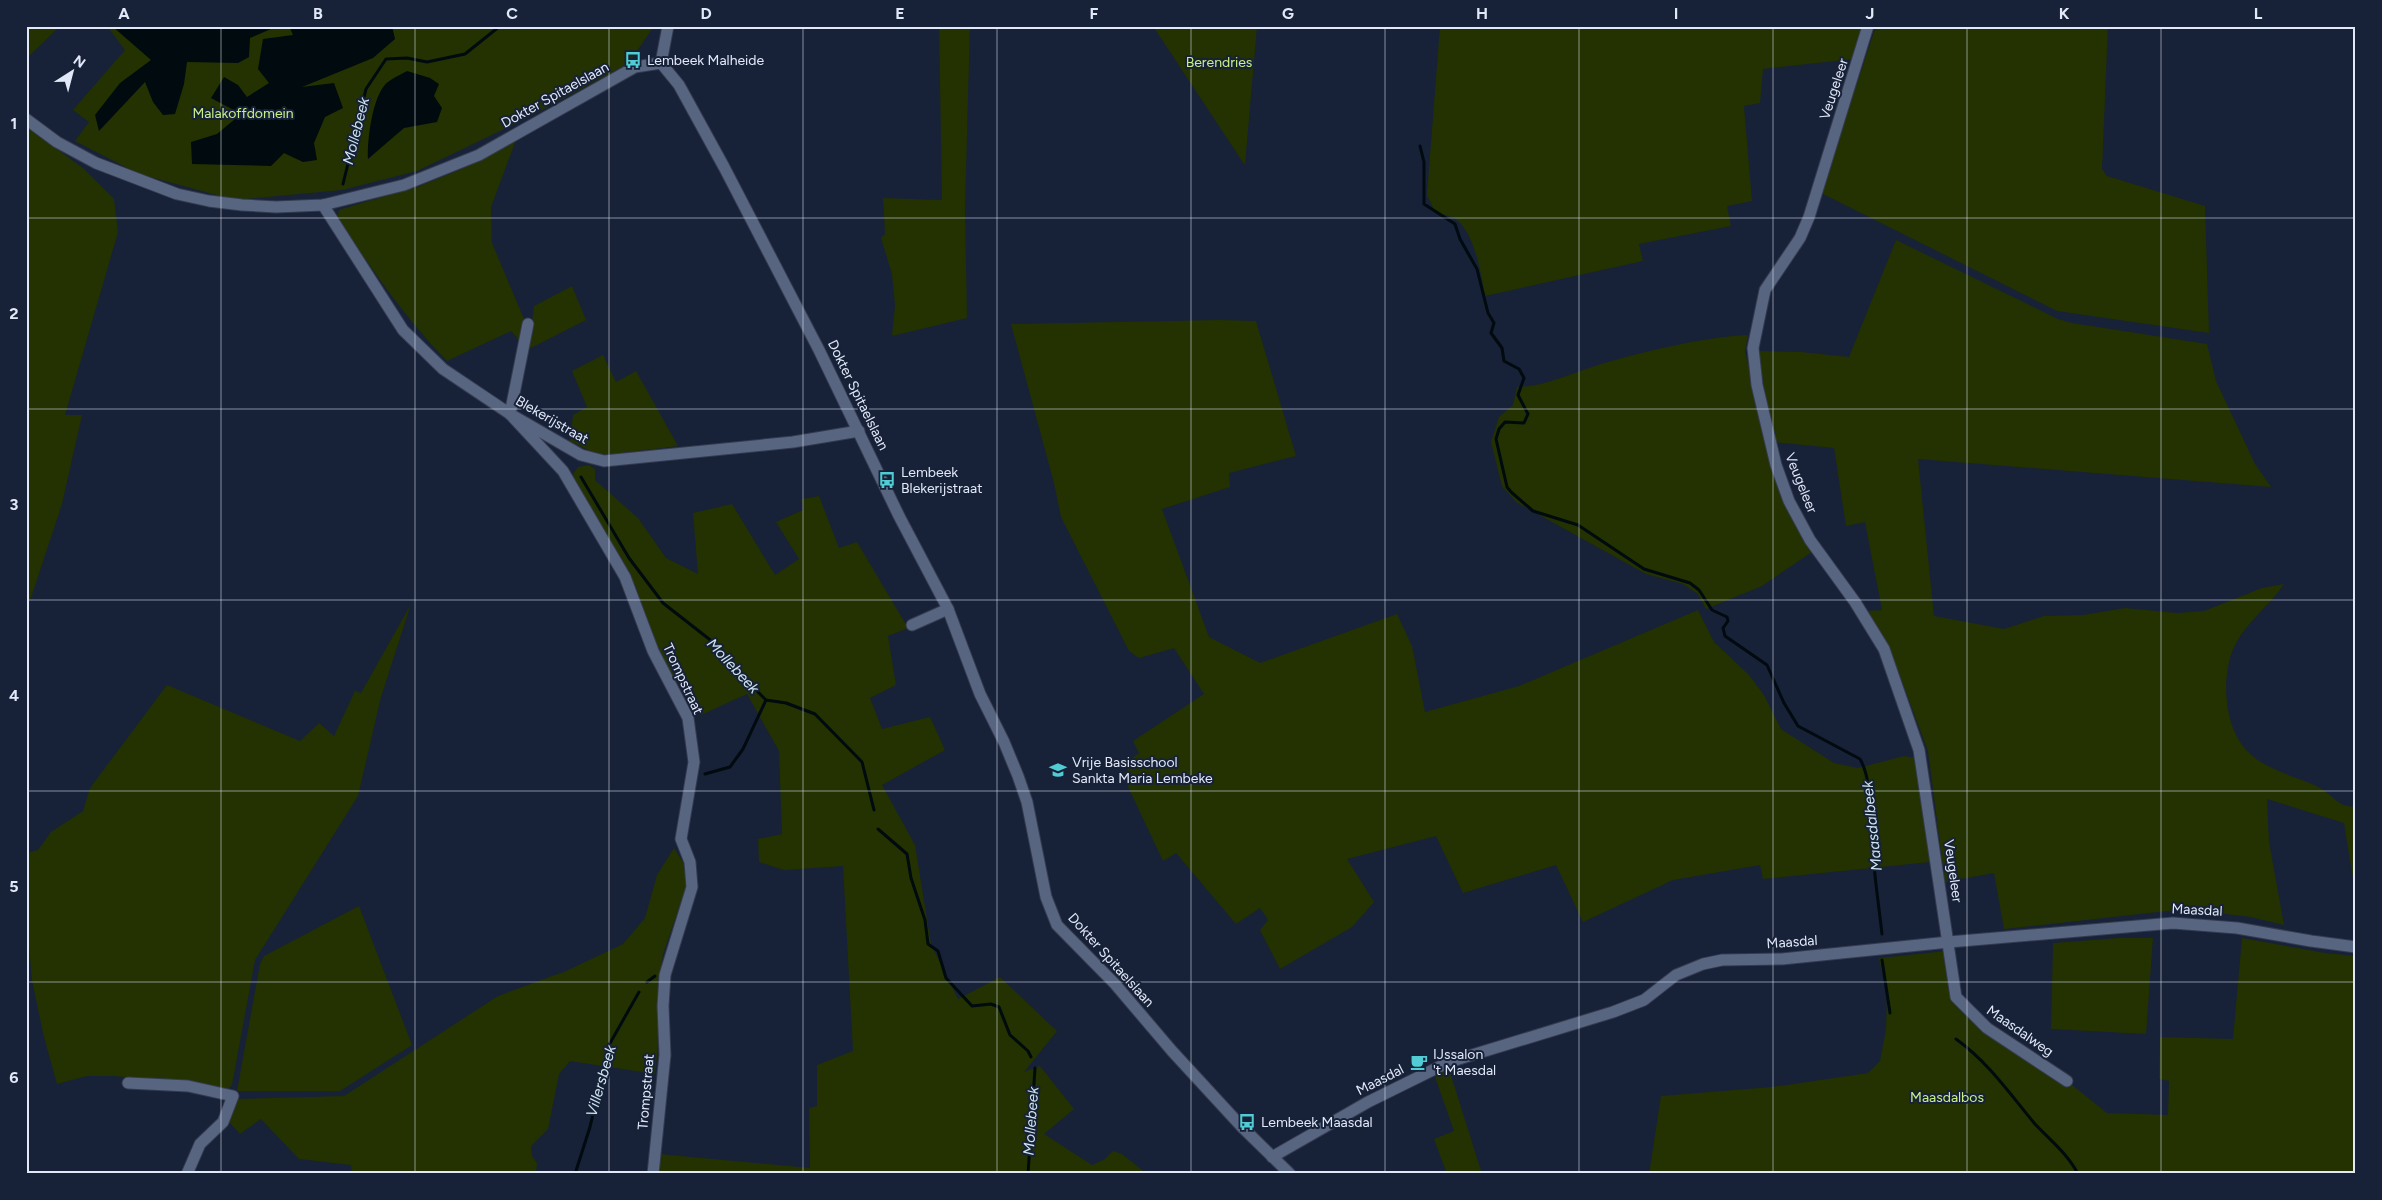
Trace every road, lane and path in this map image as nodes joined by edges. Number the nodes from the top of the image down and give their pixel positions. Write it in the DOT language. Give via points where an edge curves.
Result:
graph roads {
  1 [pos="668,26"];
  2 [pos="1868,26"];
  3 [pos="661,63"];
  4 [pos="26,119"];
  5 [pos="323,205"];
  6 [pos="528,324"];
  7 [pos="510,414"];
  8 [pos="859,430"];
  9 [pos="581,455"];
  10 [pos="563,471"];
  11 [pos="948,609"];
  12 [pos="912,626"];
  13 [pos="1949,942"];
  14 [pos="2356,947"];
  15 [pos="2067,1081"];
  16 [pos="128,1083"];
  17 [pos="1272,1157"];
  18 [pos="188,1174"];
  19 [pos="653,1174"];
  20 [pos="1290,1174"];
  1 -- 3 [label="street"];
  2 -- 13 [label="street, Veugeleer" via="1809,217 1800,238 1765,290 1753,348 1757,385 1776,465 1790,501 1810,540 1884,649 1919,750"];
  3 -- 5 [label="street, Dokter Spitaelslaan" via="635,67 479,155 431,176"];
  3 -- 8 [label="street, Dokter Spitaelslaan" via="678,85 724,168"];
  4 -- 5 [label="street, Dokter Spitaelslaan" via="57,142 96,163 177,194 209,202 242,205"];
  5 -- 7 [label="street, Blekerijstraat" via="403,330 443,369"];
  6 -- 7 [label="street"];
  7 -- 9 [label="street, Blekerijstraat"];
  7 -- 10 [label="street, Trompstraat"];
  8 -- 9 [label="street, Blekerijstraat" via="793,442 604,461"];
  8 -- 11 [label="street, Dokter Spitaelslaan"];
  9 -- 10 [label="street" via="569,460"];
  10 -- 19 [label="street, Trompstraat" via="625,577 653,651 688,718 694,762 681,839 690,862 692,887 665,975 666,1055"];
  11 -- 12 [label="street"];
  11 -- 17 [label="street, Dokter Spitaelslaan" via="980,694 1004,742 1027,802 1046,896 1057,925"];
  13 -- 14 [label="street, Maasdal" via="2173,923 2237,928"];
  13 -- 15 [label="street, Maasdalweg" via="1956,997 1987,1028"];
  13 -- 17 [label="street, Maasdal" via="1702,964 1676,975 1644,1000 1449,1062 1368,1102"];
  16 -- 18 [label="street" via="188,1086 232,1096 223,1122 200,1144"];
  17 -- 20 [label="street, Dokter Spitaelslaan"];
}
